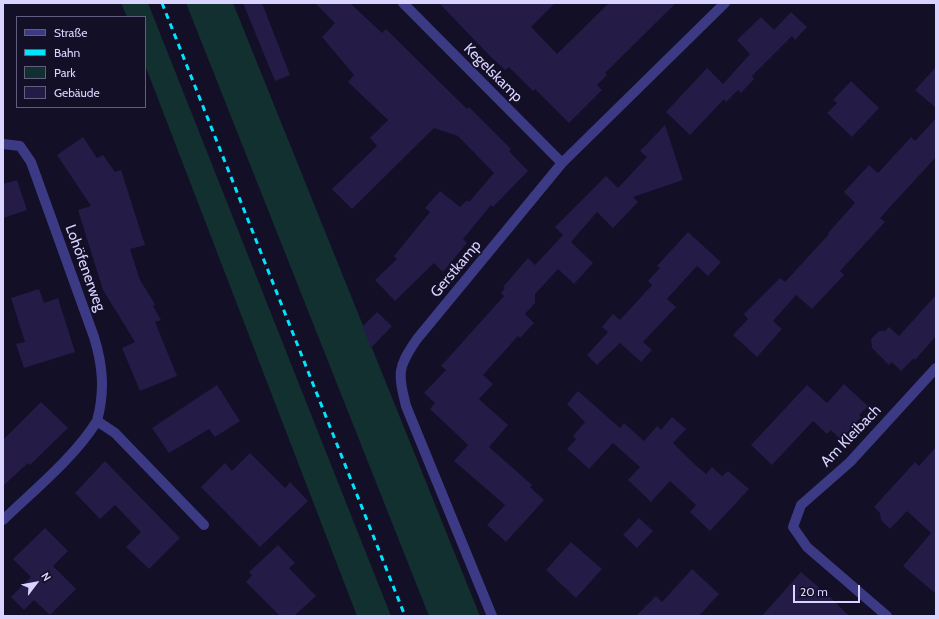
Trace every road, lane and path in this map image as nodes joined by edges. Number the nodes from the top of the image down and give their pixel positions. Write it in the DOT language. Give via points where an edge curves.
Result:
graph roads {
  1 [pos="402,3"];
  2 [pos="725,3"];
  3 [pos="3,144"];
  4 [pos="562,163"];
  5 [pos="936,368"];
  6 [pos="97,421"];
  7 [pos="3,520"];
  8 [pos="204,525"];
  9 [pos="492,616"];
  10 [pos="887,616"];
  1 -- 4 [label="street, Kegelskamp"];
  2 -- 4 [label="street, Gerstkamp"];
  3 -- 6 [label="street, Lohöfenerweg" via="20,146 31,162 94,337 103,380 102,401"];
  4 -- 9 [label="street, Gerstkamp" via="417,339 404,358 399,379 406,406"];
  5 -- 10 [label="street, Am Kleibach" via="850,462 801,505 793,527 807,548"];
  6 -- 7 [label="street, Lohöfenerweg" via="73,451"];
  6 -- 8 [label="street" via="116,434"];
}
